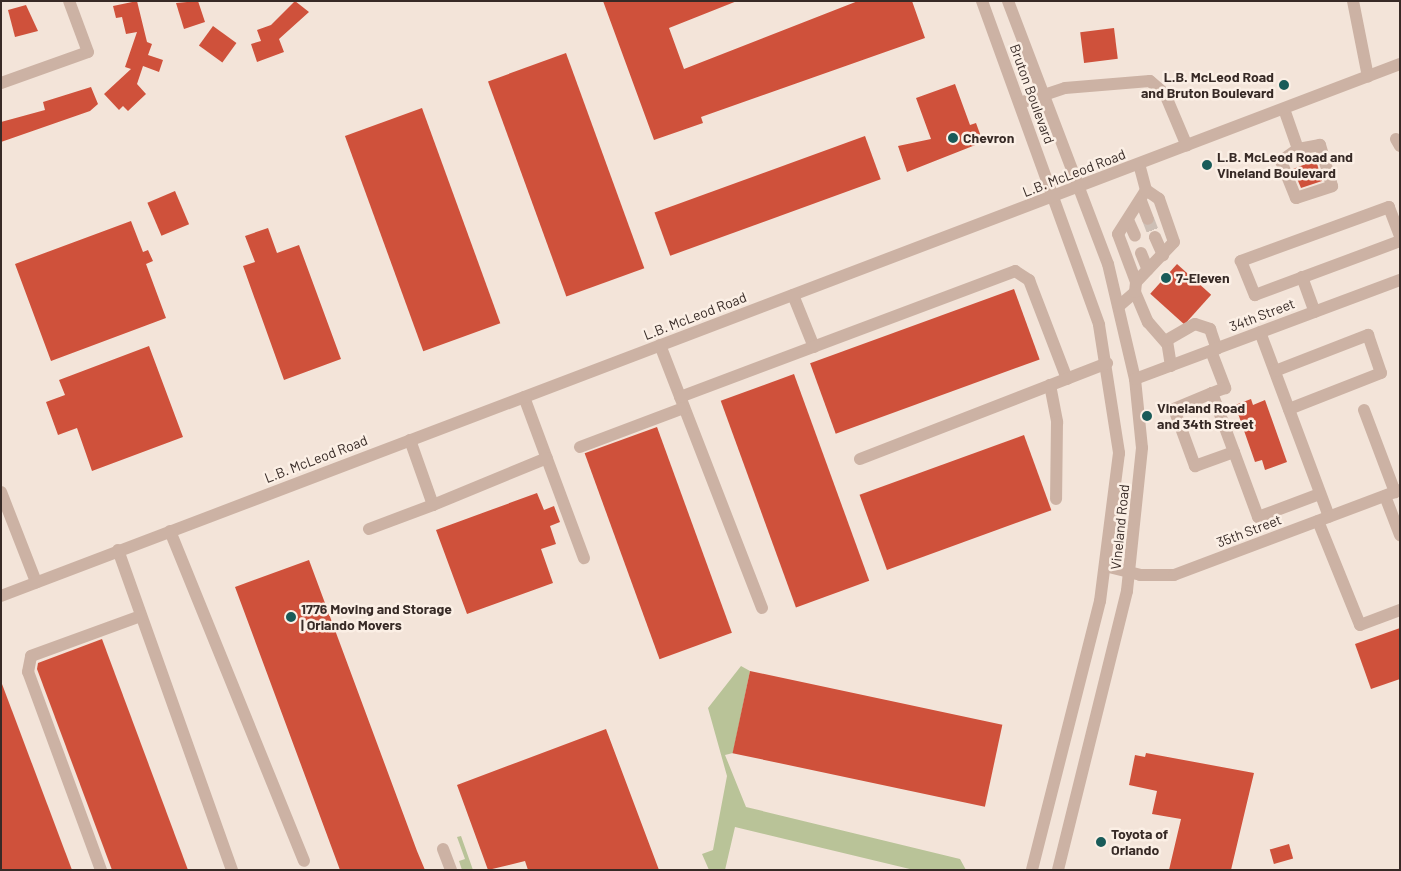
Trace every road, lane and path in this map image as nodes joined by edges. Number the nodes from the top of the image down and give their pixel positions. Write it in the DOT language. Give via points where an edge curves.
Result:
graph roads {
  1 [pos="69,1"];
  2 [pos="982,1"];
  3 [pos="1008,1"];
  4 [pos="1353,1"];
  5 [pos="1400,64"];
  6 [pos="1368,76"];
  7 [pos="1,83"];
  8 [pos="1043,95"];
  9 [pos="1020,103"];
  10 [pos="1284,108"];
  11 [pos="1187,146"];
  12 [pos="1298,149"];
  13 [pos="1140,164"];
  14 [pos="1078,188"];
  15 [pos="1143,195"];
  16 [pos="1055,197"];
  17 [pos="1148,219"];
  18 [pos="1128,220"];
  19 [pos="1135,236"];
  20 [pos="1400,236"];
  21 [pos="1155,237"];
  22 [pos="1400,241"];
  23 [pos="1141,253"];
  24 [pos="1163,255"];
  25 [pos="1148,270"];
  26 [pos="1302,277"];
  27 [pos="1400,280"];
  28 [pos="1135,287"];
  29 [pos="793,295"];
  30 [pos="1119,306"];
  31 [pos="1314,312"];
  32 [pos="1260,332"];
  33 [pos="1166,343"];
  34 [pos="660,346"];
  35 [pos="814,347"];
  36 [pos="1214,350"];
  37 [pos="1106,363"];
  38 [pos="1171,366"];
  39 [pos="1275,371"];
  40 [pos="1067,379"];
  41 [pos="1135,379"];
  42 [pos="1050,385"];
  43 [pos="1212,393"];
  44 [pos="524,397"];
  45 [pos="682,403"];
  46 [pos="1289,409"];
  47 [pos="1364,410"];
  48 [pos="410,440"];
  49 [pos="580,447"];
  50 [pos="1234,452"];
  51 [pos="547,458"];
  52 [pos="860,459"];
  53 [pos="1,492"];
  54 [pos="1393,493"];
  55 [pos="1320,494"];
  56 [pos="1056,499"];
  57 [pos="433,505"];
  58 [pos="1324,519"];
  59 [pos="368,529"];
  60 [pos="170,531"];
  61 [pos="1400,535"];
  62 [pos="118,550"];
  63 [pos="584,558"];
  64 [pos="1105,566"];
  65 [pos="1130,573"];
  66 [pos="36,582"];
  67 [pos="1,596"];
  68 [pos="762,608"];
  69 [pos="1400,610"];
  70 [pos="141,616"];
  71 [pos="443,849"];
  72 [pos="304,861"];
  73 [pos="101,870"];
  74 [pos="232,870"];
  75 [pos="451,870"];
  76 [pos="1032,870"];
  77 [pos="1058,870"];
  1 -- 7 [label="street" via="88,52"];
  2 -- 9 [label="street, Bruton Boulevard"];
  3 -- 8 [label="street, Bruton Boulevard"];
  4 -- 6 [label="street"];
  5 -- 6 [label="street, L.B. McLeod Road"];
  6 -- 10 [label="street, L.B. McLeod Road"];
  8 -- 9 [label="street"];
  8 -- 11 [label="street" via="1065,88 1150,81 1165,94"];
  8 -- 14 [label="street, Bruton Boulevard"];
  9 -- 16 [label="street, Bruton Boulevard"];
  10 -- 11 [label="street, L.B. McLeod Road"];
  10 -- 12 [label="street"];
  11 -- 13 [label="street, L.B. McLeod Road"];
  12 -- 12 [label="street" via="1281,157 1296,198 1332,186 1320,145"];
  13 -- 14 [label="street, L.B. McLeod Road"];
  13 -- 15 [label="street"];
  14 -- 16 [label="street, L.B. McLeod Road"];
  14 -- 30 [label="street, Vineland Road"];
  15 -- 17 [label="street"];
  15 -- 18 [label="street"];
  15 -- 24 [label="street" via="1159,199 1174,242"];
  16 -- 29 [label="street, L.B. McLeod Road"];
  16 -- 37 [label="street, Vineland Road" via="1099,325"];
  18 -- 19 [label="street"];
  18 -- 28 [label="street" via="1118,234"];
  20 -- 26 [label="street" via="1389,207 1241,261 1254,295"];
  21 -- 24 [label="street"];
  22 -- 26 [label="street"];
  23 -- 25 [label="street"];
  24 -- 25 [label="street"];
  25 -- 28 [label="street"];
  26 -- 31 [label="street"];
  27 -- 31 [label="street, 34th Street"];
  28 -- 30 [label="street"];
  28 -- 33 [label="street" via="1148,322"];
  29 -- 34 [label="street, L.B. McLeod Road"];
  29 -- 35 [label="street"];
  30 -- 41 [label="street, Vineland Road"];
  31 -- 32 [label="street, 34th Street"];
  32 -- 36 [label="street, 34th Street"];
  32 -- 39 [label="street"];
  33 -- 36 [label="street" via="1184,328 1201,324 1210,329"];
  33 -- 38 [label="street"];
  34 -- 44 [label="street, L.B. McLeod Road"];
  34 -- 45 [label="street"];
  35 -- 40 [label="street" via="1015,271 1030,280"];
  35 -- 45 [label="street"];
  36 -- 38 [label="street, 34th Street"];
  36 -- 43 [label="street" via="1225,388"];
  37 -- 40 [label="street"];
  37 -- 64 [label="street, Vineland Road" via="1119,453"];
  38 -- 41 [label="street, 34th Street"];
  39 -- 46 [label="street"];
  39 -- 46 [label="street" via="1368,335 1381,373"];
  40 -- 42 [label="street"];
  41 -- 65 [label="street, Vineland Road" via="1142,448"];
  42 -- 52 [label="street"];
  42 -- 56 [label="street" via="1057,422"];
  43 -- 50 [label="street"];
  43 -- 50 [label="street" via="1174,408 1195,466"];
  44 -- 48 [label="street, L.B. McLeod Road"];
  44 -- 51 [label="street"];
  45 -- 49 [label="street"];
  45 -- 68 [label="street"];
  46 -- 55 [label="street"];
  47 -- 54 [label="street"];
  48 -- 57 [label="street"];
  48 -- 60 [label="street, L.B. McLeod Road"];
  50 -- 55 [label="street" via="1258,517"];
  51 -- 57 [label="street"];
  51 -- 63 [label="street"];
  53 -- 66 [label="street"];
  54 -- 58 [label="street, 35th Street"];
  54 -- 61 [label="street"];
  55 -- 58 [label="street"];
  57 -- 59 [label="street"];
  58 -- 65 [label="street, 35th Street" via="1174,575"];
  58 -- 69 [label="street" via="1360,625"];
  60 -- 62 [label="street, L.B. McLeod Road"];
  60 -- 72 [label="street"];
  62 -- 66 [label="street, L.B. McLeod Road"];
  62 -- 70 [label="street"];
  64 -- 65 [label="street, 35th Street"];
  64 -- 76 [label="street, Vineland Road"];
  65 -- 77 [label="street, Vineland Road"];
  66 -- 67 [label="street, L.B. McLeod Road"];
  70 -- 73 [label="street" via="31,656 28,672"];
  70 -- 74 [label="street"];
  71 -- 75 [label="street"];
}
